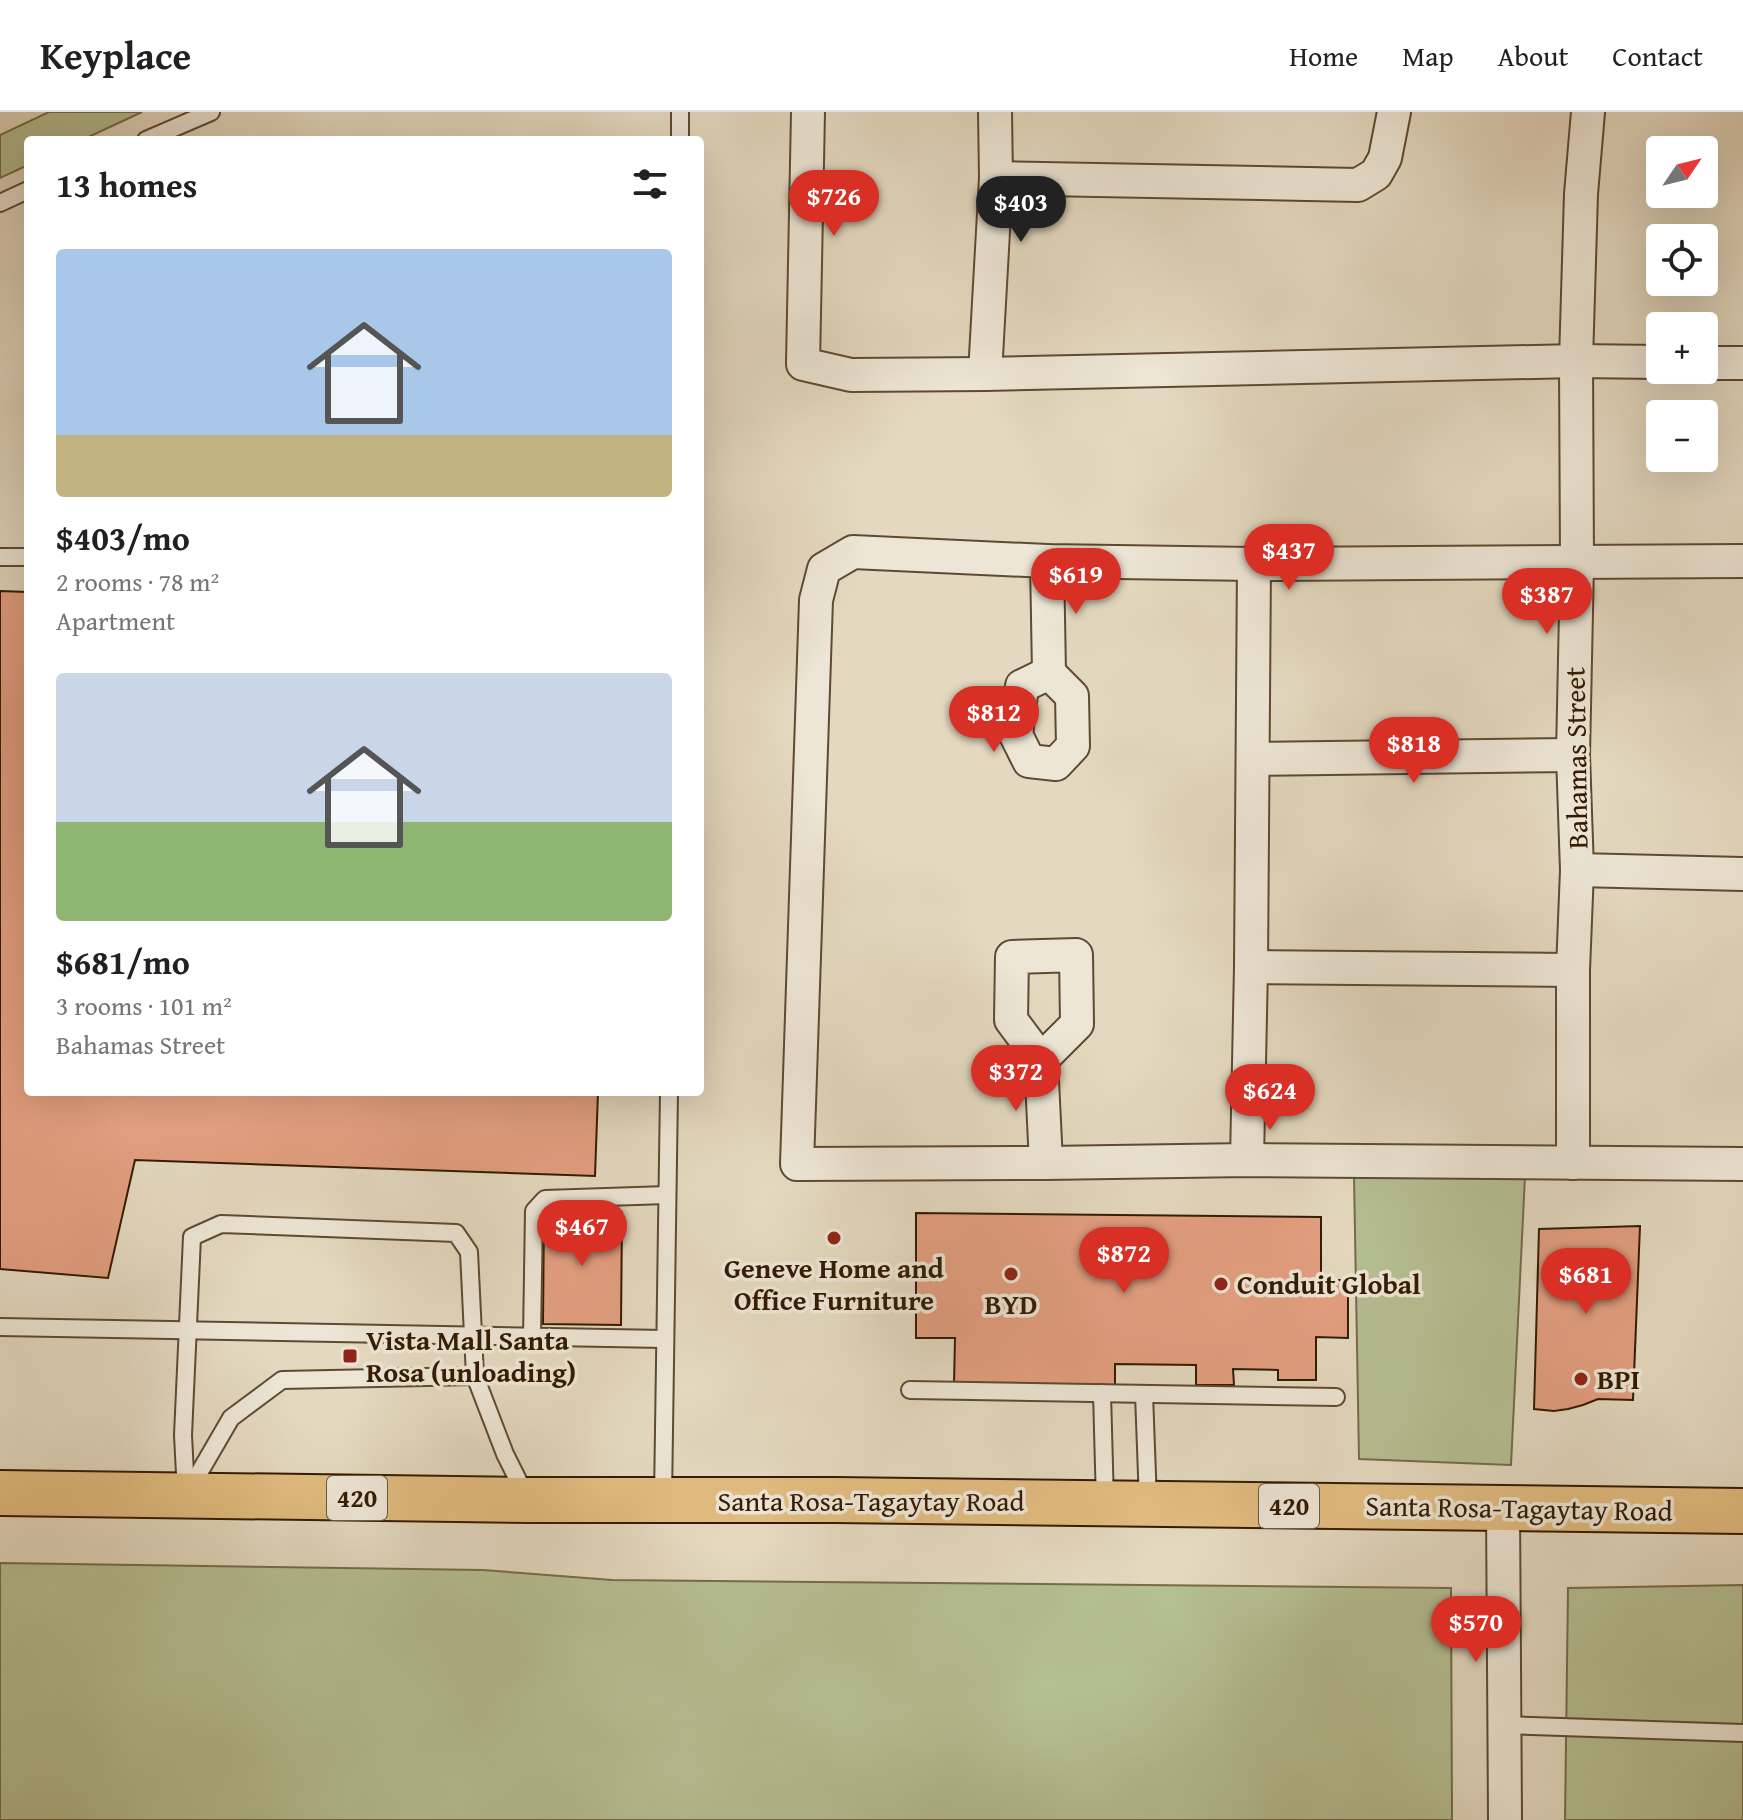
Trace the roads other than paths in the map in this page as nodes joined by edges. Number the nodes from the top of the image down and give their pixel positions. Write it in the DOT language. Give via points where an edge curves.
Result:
graph roads {
  1 [pos="211,112"];
  2 [pos="680,112"];
  3 [pos="808,112"];
  4 [pos="995,112"];
  5 [pos="1394,112"];
  6 [pos="1588,112"];
  7 [pos="155,136"];
  8 [pos="680,136"];
  9 [pos="996,178"];
  10 [pos="24,192"];
  11 [pos="0,203"];
  12 [pos="1742,354"];
  13 [pos="1718,360"];
  14 [pos="1576,361"];
  15 [pos="1646,362"];
  16 [pos="985,374"];
  17 [pos="0,557"];
  18 [pos="24,557"];
  19 [pos="1047,561"];
  20 [pos="1743,561"];
  21 [pos="1577,563"];
  22 [pos="1254,564"];
  23 [pos="1049,673"];
  24 [pos="1573,755"];
  25 [pos="1253,759"];
  26 [pos="1577,870"];
  27 [pos="1743,874"];
  28 [pos="1251,967"];
  29 [pos="1573,970"];
  30 [pos="1041,1060"];
  31 [pos="669,1096"];
  32 [pos="1247,1160"];
  33 [pos="1046,1163"];
  34 [pos="1573,1163"];
  35 [pos="1743,1164"];
  36 [pos="667,1195"];
  37 [pos="0,1327"];
  38 [pos="189,1330"];
  39 [pos="473,1336"];
  40 [pos="532,1337"];
  41 [pos="665,1339"];
  42 [pos="475,1376"];
  43 [pos="910,1390"];
  44 [pos="1102,1393"];
  45 [pos="1144,1394"];
  46 [pos="1336,1397"];
  47 [pos="0,1493"];
  48 [pos="186,1496"];
  49 [pos="528,1500"];
  50 [pos="663,1500"];
  51 [pos="1105,1503"];
  52 [pos="1148,1504"];
  53 [pos="1503,1508"];
  54 [pos="1743,1511"];
  55 [pos="1505,1725"];
  56 [pos="1743,1733"];
  57 [pos="1505,1820"];
  1 -- 7 [label="lane"];
  2 -- 8 [label="lane"];
  3 -- 16 [label="street" via="803,364 851,375"];
  4 -- 9 [label="street"];
  5 -- 9 [label="street" via="1385,158 1376,174 1358,185"];
  6 -- 14 [label="street, Bahamas Street"];
  9 -- 16 [label="street"];
  10 -- 11 [label="lane"];
  12 -- 13 [label="street"];
  14 -- 15 [label="street"];
  14 -- 16 [label="street"];
  14 -- 21 [label="street, Bahamas Street"];
  17 -- 18 [label="lane"];
  19 -- 22 [label="street"];
  19 -- 23 [label="street"];
  19 -- 33 [label="street" via="853,552 824,569 816,600 797,1164"];
  20 -- 21 [label="street"];
  21 -- 22 [label="street"];
  21 -- 24 [label="street, Bahamas Street"];
  22 -- 25 [label="street"];
  24 -- 25 [label="street"];
  24 -- 26 [label="street, Bahamas Street"];
  25 -- 28 [label="street"];
  26 -- 27 [label="street"];
  26 -- 29 [label="street, Bahamas Street"];
  28 -- 29 [label="street"];
  28 -- 32 [label="street"];
  29 -- 34 [label="street, Bahamas Street"];
  30 -- 33 [label="street"];
  31 -- 36 [label="lane"];
  32 -- 33 [label="street"];
  32 -- 34 [label="street"];
  34 -- 35 [label="street"];
  36 -- 40 [label="lane" via="545,1199 534,1211"];
  36 -- 41 [label="lane"];
  37 -- 38 [label="lane"];
  38 -- 39 [label="lane"];
  38 -- 39 [label="lane" via="192,1237 221,1224 456,1233 469,1252"];
  38 -- 48 [label="lane" via="183,1435"];
  39 -- 40 [label="lane"];
  39 -- 42 [label="lane"];
  40 -- 41 [label="lane"];
  41 -- 50 [label="lane"];
  42 -- 48 [label="lane" via="282,1380 231,1418"];
  42 -- 49 [label="lane"];
  43 -- 44 [label="lane"];
  44 -- 45 [label="lane"];
  44 -- 51 [label="lane"];
  45 -- 46 [label="lane"];
  45 -- 52 [label="lane"];
  47 -- 48 [label="main road, Santa Rosa-Tagaytay Road / 420"];
  48 -- 49 [label="main road, Santa Rosa-Tagaytay Road / 420"];
  49 -- 50 [label="main road, Santa Rosa-Tagaytay Road / 420"];
  50 -- 51 [label="main road, Santa Rosa-Tagaytay Road / 420"];
  51 -- 52 [label="main road, Santa Rosa-Tagaytay Road / 420"];
  52 -- 53 [label="main road, Santa Rosa-Tagaytay Road / 420"];
  53 -- 54 [label="main road, Santa Rosa-Tagaytay Road / 420"];
  53 -- 55 [label="street"];
  55 -- 56 [label="lane"];
  55 -- 57 [label="street"];
}
